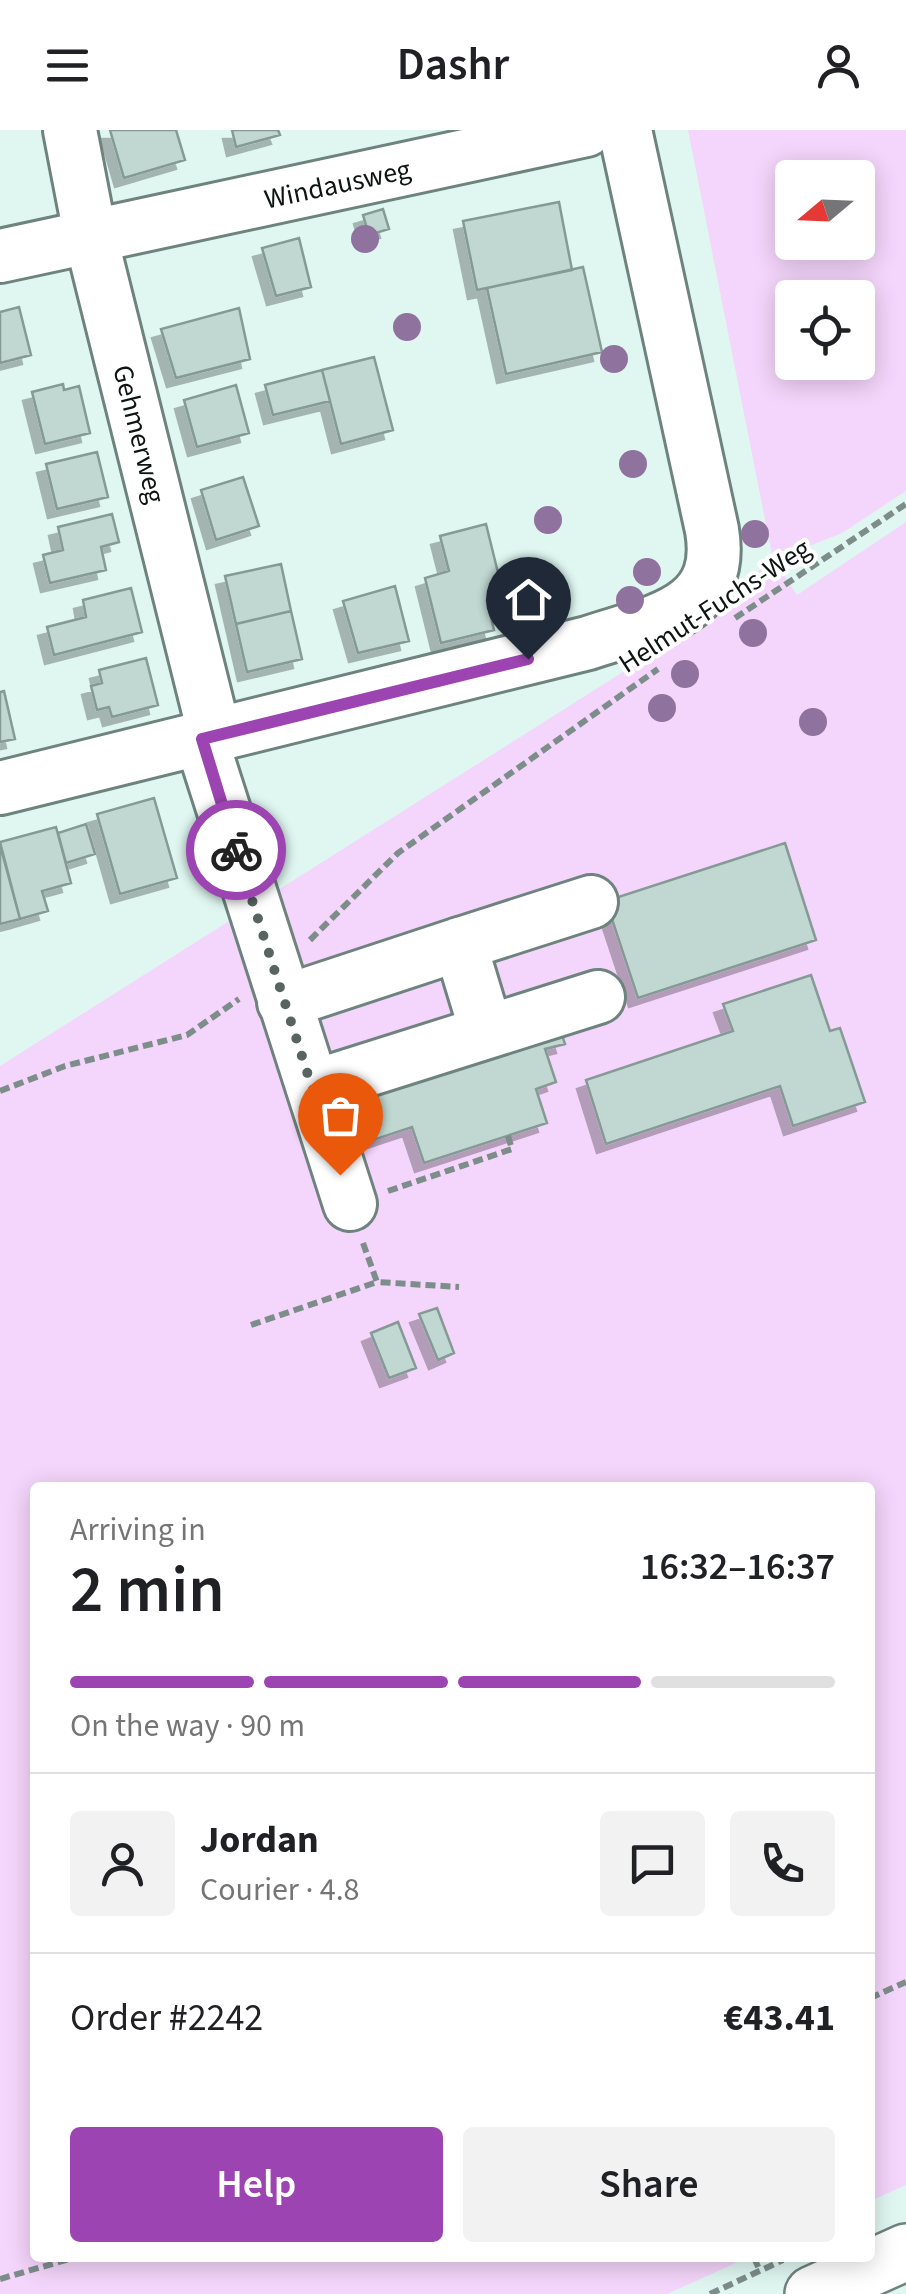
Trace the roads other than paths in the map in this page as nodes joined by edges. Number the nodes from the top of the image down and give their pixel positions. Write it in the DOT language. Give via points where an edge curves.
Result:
graph roads {
  1 [pos="70,130"];
  2 [pos="586,130"];
  3 [pos="626,130"];
  4 [pos="513,139"];
  5 [pos="90,234"];
  6 [pos="0,256"];
  7 [pos="208,737"];
  8 [pos="0,788"];
  9 [pos="591,902"];
  10 [pos="460,944"];
  11 [pos="280,988"];
  12 [pos="598,996"];
  13 [pos="486,1030"];
  14 [pos="313,1088"];
  15 [pos="350,1204"];
  16 [pos="906,2252"];
  17 [pos="813,2294"];
  1 -- 5 [label="street, Gehmerweg"];
  2 -- 4 [label="street, Windausweg"];
  3 -- 7 [label="street" via="717,558 705,592 673,613 528,659"];
  4 -- 5 [label="street, Windausweg"];
  5 -- 6 [label="street, Windausweg"];
  5 -- 7 [label="street, Gehmerweg"];
  7 -- 8 [label="street"];
  7 -- 11 [label="street, Gehmerweg"];
  9 -- 10 [label="street"];
  10 -- 11 [label="street"];
  10 -- 13 [label="street"];
  11 -- 14 [label="street, Gehmerweg"];
  12 -- 13 [label="street"];
  13 -- 14 [label="street"];
  14 -- 15 [label="street, Gehmerweg"];
  16 -- 17 [label="main road"];
}
